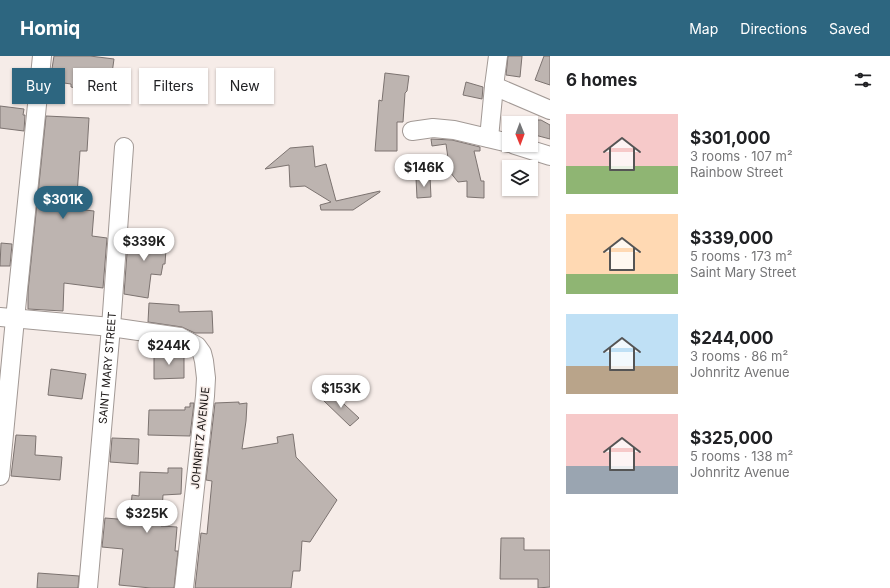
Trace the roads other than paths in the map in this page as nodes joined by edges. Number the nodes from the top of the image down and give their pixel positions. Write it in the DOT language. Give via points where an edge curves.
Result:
graph roads {
  1 [pos="42,56"];
  2 [pos="498,56"];
  3 [pos="494,86"];
  4 [pos="550,110"];
  5 [pos="412,131"];
  6 [pos="489,138"];
  7 [pos="502,141"];
  8 [pos="124,147"];
  9 [pos="537,152"];
  10 [pos="550,156"];
  11 [pos="7,318"];
  12 [pos="111,327"];
  13 [pos="0,476"];
  14 [pos="88,588"];
  15 [pos="184,588"];
  1 -- 11 [label="street"];
  2 -- 3 [label="street"];
  3 -- 4 [label="street"];
  3 -- 6 [label="street"];
  5 -- 6 [label="street" via="433,128"];
  6 -- 7 [label="street"];
  8 -- 12 [label="street, SAINT MARY STREET"];
  9 -- 10 [label="street"];
  11 -- 12 [label="street, JOHNRITZ AVENUE"];
  11 -- 13 [label="street"];
  12 -- 14 [label="street, SAINT MARY STREET"];
  12 -- 15 [label="street, JOHNRITZ AVENUE" via="180,337 197,346 202,352 206,378"];
}
